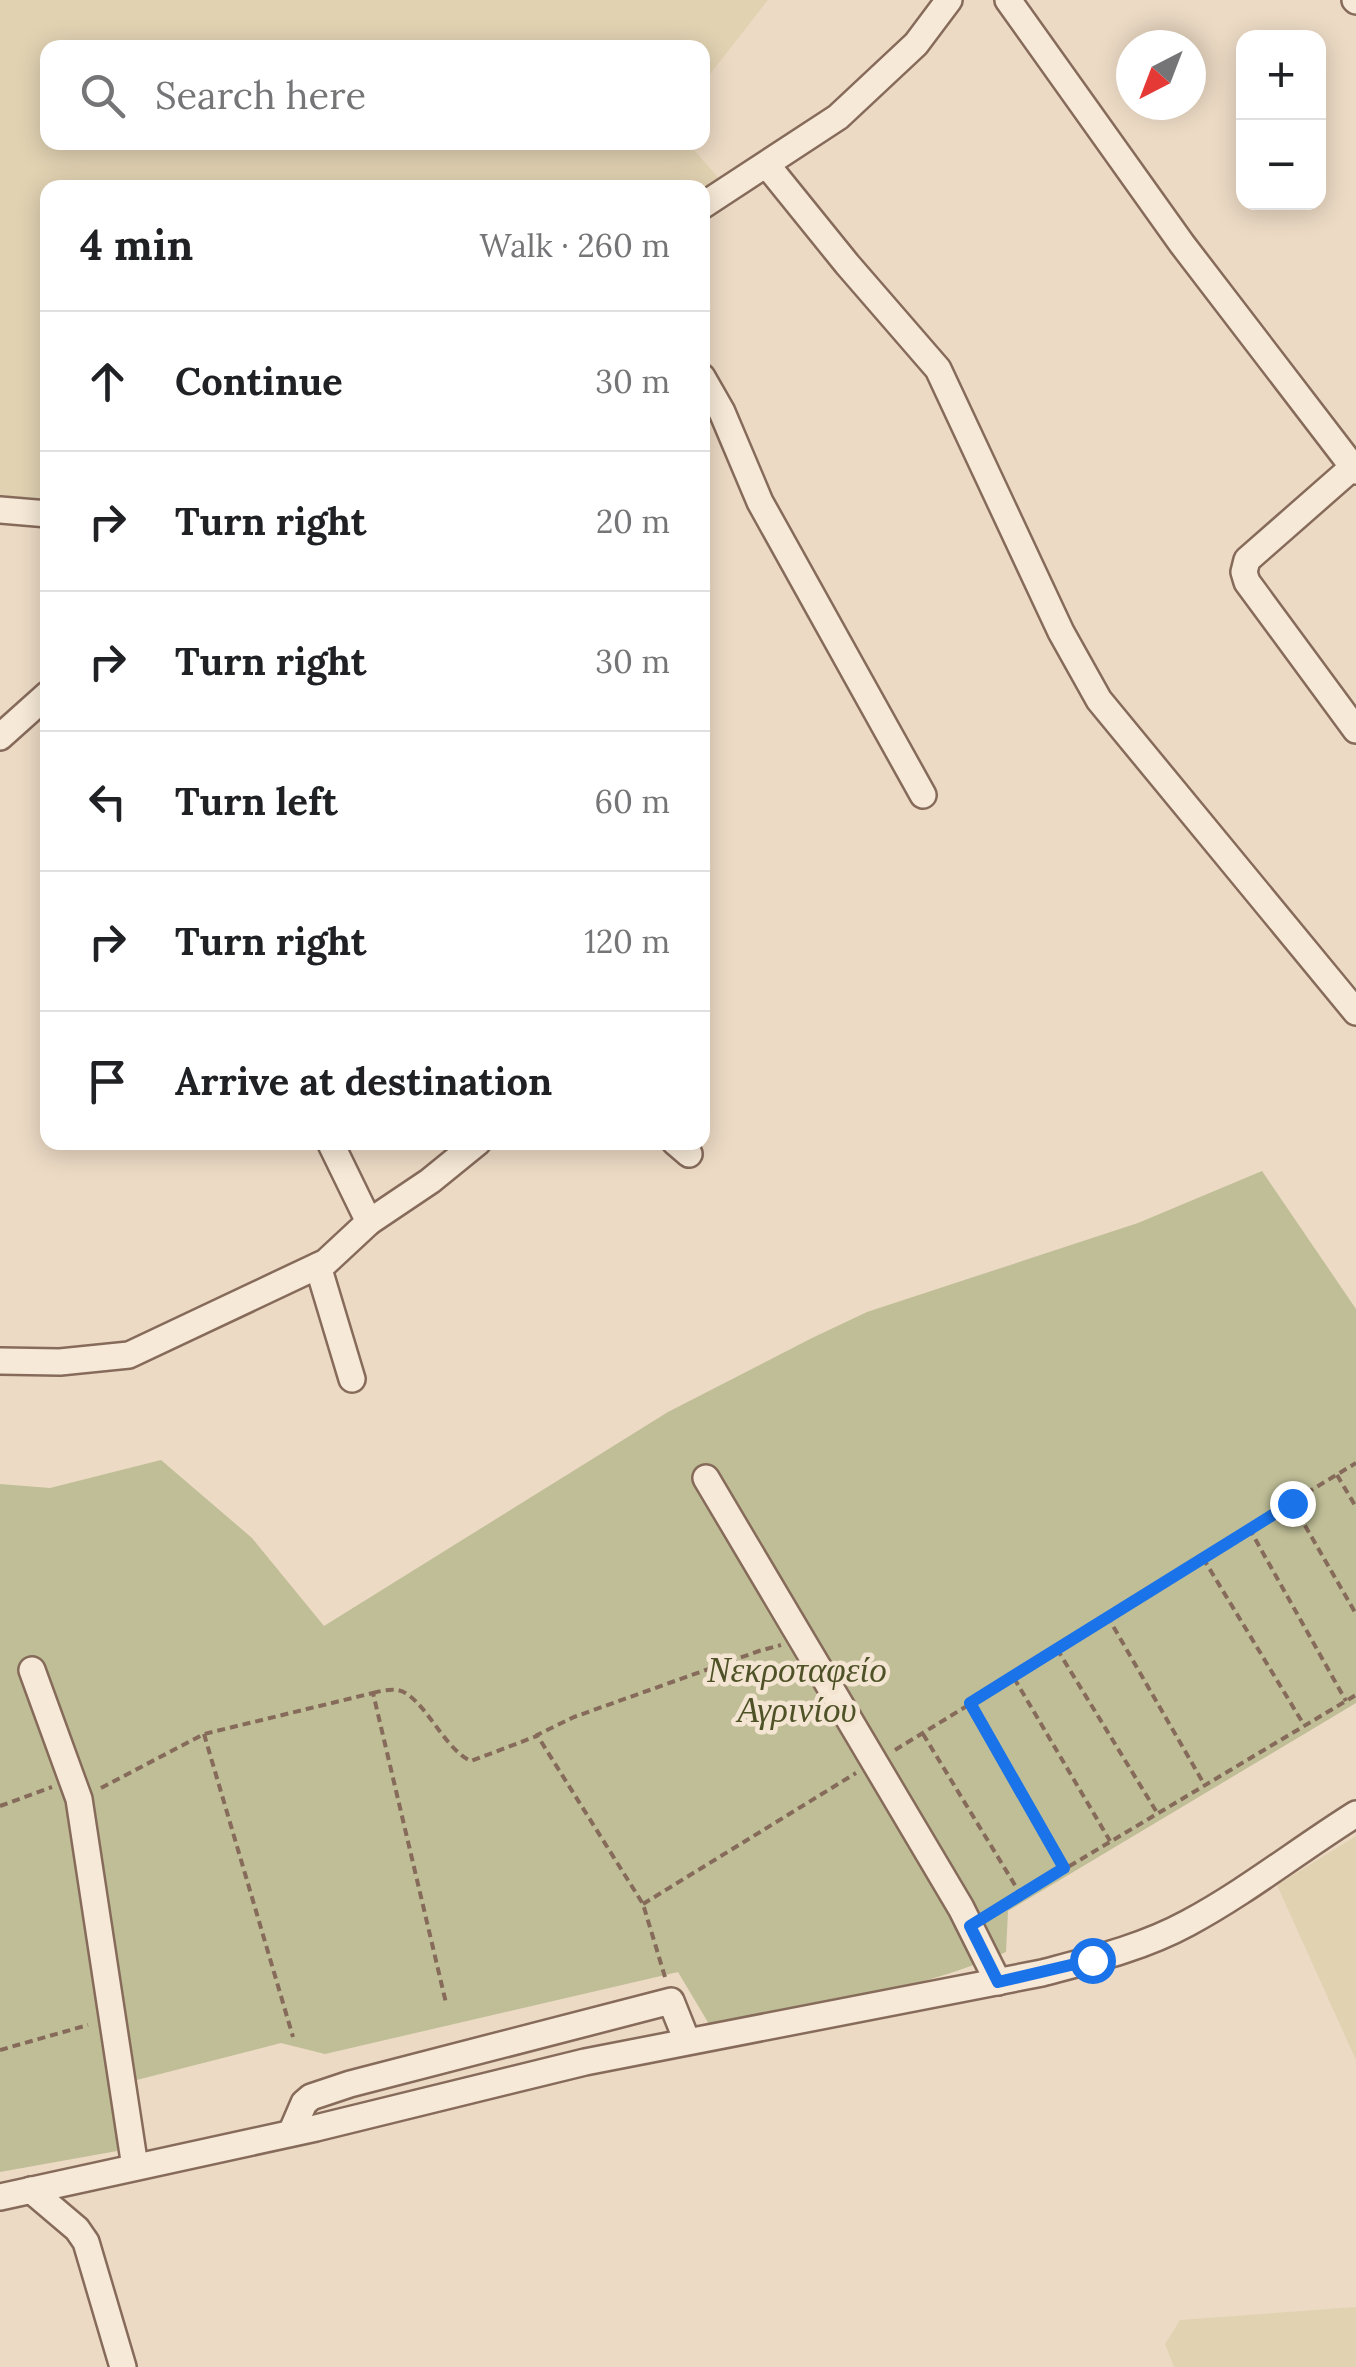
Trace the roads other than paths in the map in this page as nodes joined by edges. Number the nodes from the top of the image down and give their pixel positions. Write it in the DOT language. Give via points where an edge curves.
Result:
graph roads {
  1 [pos="950,0"];
  2 [pos="1008,0"];
  3 [pos="766,164"];
  4 [pos="710,201"];
  5 [pos="710,391"];
  6 [pos="1354,469"];
  7 [pos="0,510"];
  8 [pos="40,513"];
  9 [pos="40,701"];
  10 [pos="1356,730"];
  11 [pos="0,738"];
  12 [pos="923,795"];
  13 [pos="1356,1012"];
  14 [pos="334,1150"];
  15 [pos="468,1150"];
  16 [pos="369,1222"];
  17 [pos="318,1266"];
  18 [pos="0,1361"];
  19 [pos="352,1379"];
  20 [pos="706,1478"];
  21 [pos="32,1670"];
  22 [pos="1356,1814"];
  23 [pos="998,1982"];
  24 [pos="687,2041"];
  25 [pos="291,2133"];
  26 [pos="135,2167"];
  27 [pos="30,2190"];
  28 [pos="0,2197"];
  29 [pos="124,2367"];
  1 -- 3 [label="street" via="874,86"];
  2 -- 6 [label="street"];
  3 -- 4 [label="street"];
  3 -- 13 [label="street" via="938,369 1099,700"];
  5 -- 12 [label="street" via="760,502"];
  6 -- 10 [label="street" via="1247,560 1244,572"];
  7 -- 8 [label="street"];
  9 -- 11 [label="street"];
  14 -- 16 [label="street"];
  15 -- 16 [label="street"];
  16 -- 17 [label="street"];
  17 -- 18 [label="street" via="129,1355"];
  17 -- 19 [label="street"];
  20 -- 23 [label="street"];
  21 -- 26 [label="street" via="75,1790"];
  22 -- 23 [label="street" via="1188,1923 1092,1960"];
  23 -- 24 [label="street"];
  24 -- 25 [label="street"];
  24 -- 25 [label="street" via="670,2001 350,2084 304,2103"];
  25 -- 26 [label="street"];
  26 -- 27 [label="street"];
  27 -- 28 [label="street"];
  27 -- 29 [label="street" via="86,2242"];
}
